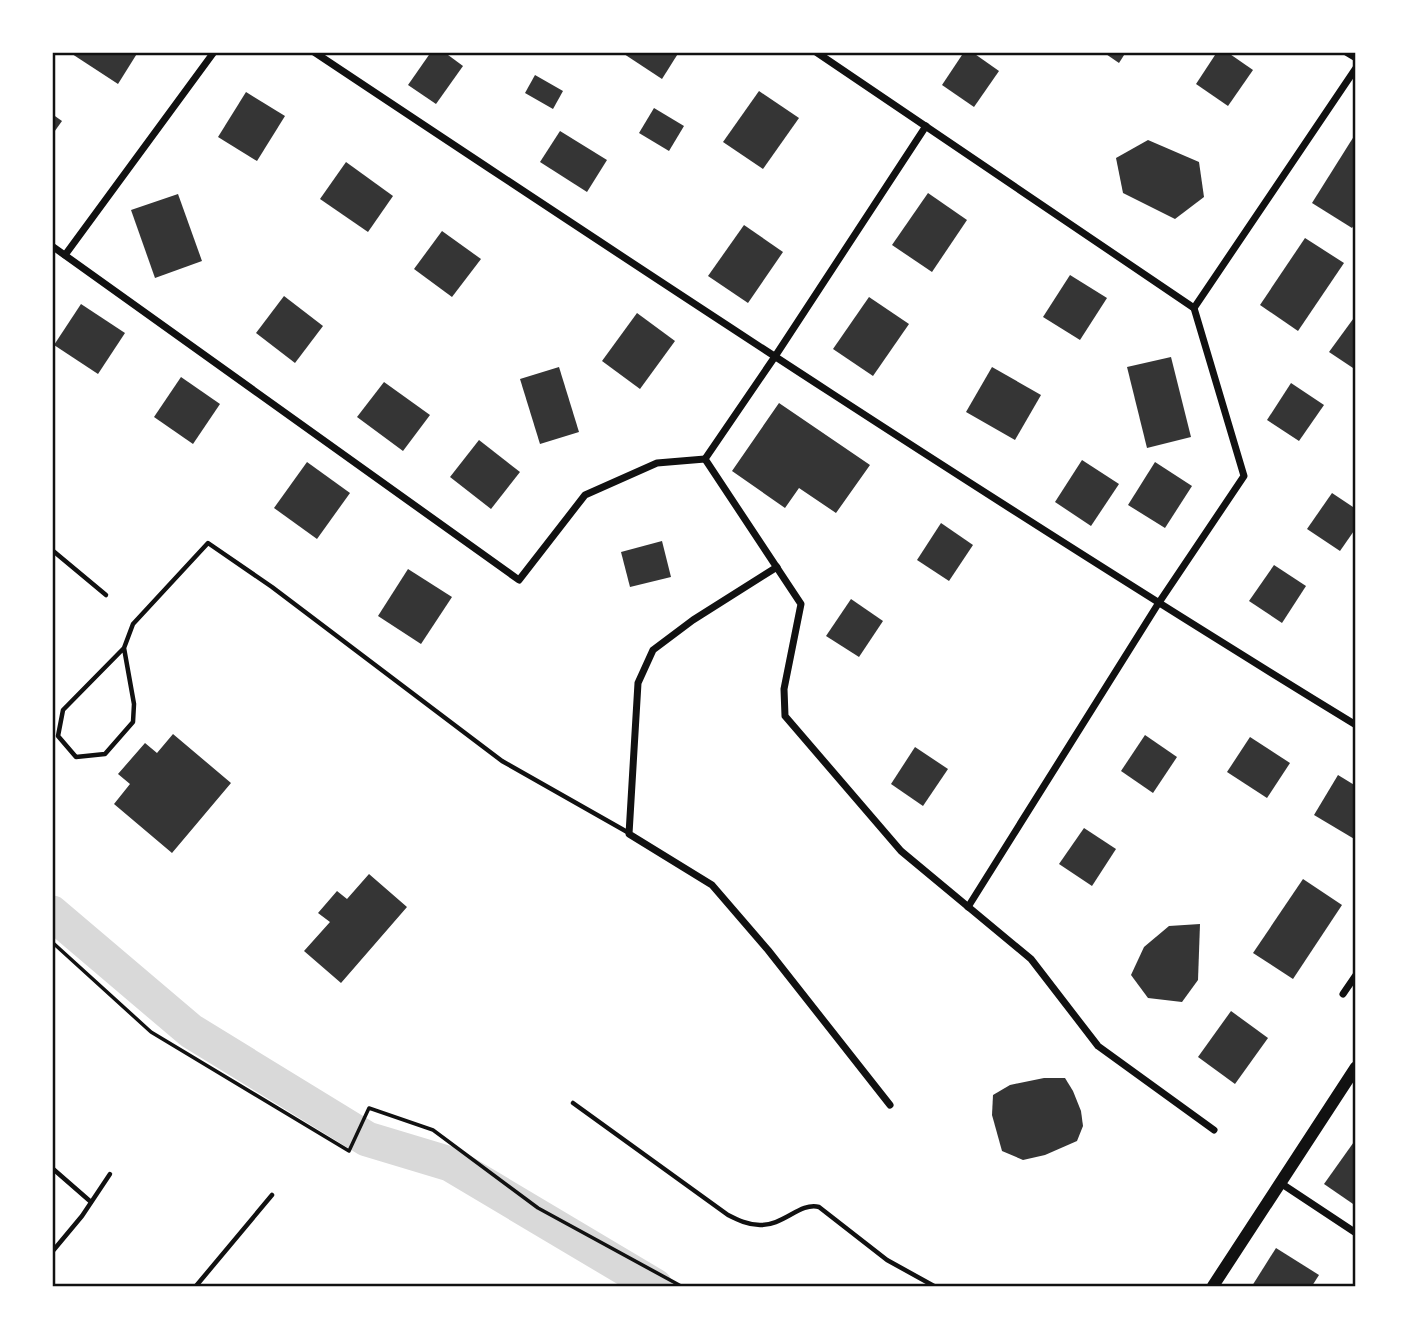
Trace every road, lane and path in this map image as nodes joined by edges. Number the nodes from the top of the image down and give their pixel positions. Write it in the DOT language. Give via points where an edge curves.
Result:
graph roads {
  1 [pos="214,52"];
  2 [pos="314,52"];
  3 [pos="816,52"];
  4 [pos="1346,52"];
  5 [pos="1356,58"];
  6 [pos="1356,68"];
  7 [pos="926,126"];
  8 [pos="52,246"];
  9 [pos="65,255"];
  10 [pos="1194,308"];
  11 [pos="774,358"];
  12 [pos="705,459"];
  13 [pos="52,550"];
  14 [pos="777,567"];
  15 [pos="106,595"];
  16 [pos="1158,604"];
  17 [pos="124,648"];
  18 [pos="1356,725"];
  19 [pos="629,834"];
  20 [pos="968,907"];
  21 [pos="52,942"];
  22 [pos="1356,975"];
  23 [pos="1343,994"];
  24 [pos="1356,1067"];
  25 [pos="573,1103"];
  26 [pos="890,1105"];
  27 [pos="1214,1130"];
  28 [pos="52,1168"];
  29 [pos="110,1174"];
  30 [pos="1279,1182"];
  31 [pos="272,1195"];
  32 [pos="91,1202"];
  33 [pos="1356,1233"];
  34 [pos="52,1252"];
  35 [pos="197,1286"];
  36 [pos="681,1286"];
  37 [pos="934,1286"];
  38 [pos="1213,1286"];
  1 -- 9 [label="street"];
  2 -- 11 [label="street"];
  3 -- 7 [label="street"];
  4 -- 5 [label="street"];
  6 -- 10 [label="street"];
  7 -- 10 [label="street"];
  7 -- 11 [label="street"];
  8 -- 9 [label="street"];
  9 -- 12 [label="street" via="519,580 585,495 657,463"];
  10 -- 16 [label="street" via="1244,476"];
  11 -- 12 [label="street"];
  11 -- 16 [label="street"];
  12 -- 14 [label="street"];
  13 -- 15 [label="lane"];
  14 -- 19 [label="street" via="653,650 638,683"];
  14 -- 20 [label="street" via="802,604 784,690 785,716 901,851"];
  16 -- 18 [label="street"];
  16 -- 20 [label="street"];
  17 -- 17 [label="lane" via="134,704 132,722 105,754 76,757 58,736 63,710"];
  17 -- 19 [label="lane" via="133,624 208,543 502,761"];
  19 -- 26 [label="street" via="712,885"];
  20 -- 27 [label="street" via="1031,959 1098,1046"];
  21 -- 36 [label="path" via="151,1032 349,1151 369,1108 433,1130 538,1208"];
  22 -- 23 [label="street"];
  24 -- 30 [label="street"];
  25 -- 37 [label="lane" via="728,1215 761,1226 805,1207 819,1207 887,1259"];
  28 -- 32 [label="lane"];
  29 -- 32 [label="lane"];
  30 -- 33 [label="street"];
  30 -- 38 [label="street"];
  31 -- 35 [label="lane"];
  32 -- 34 [label="lane"];
}
